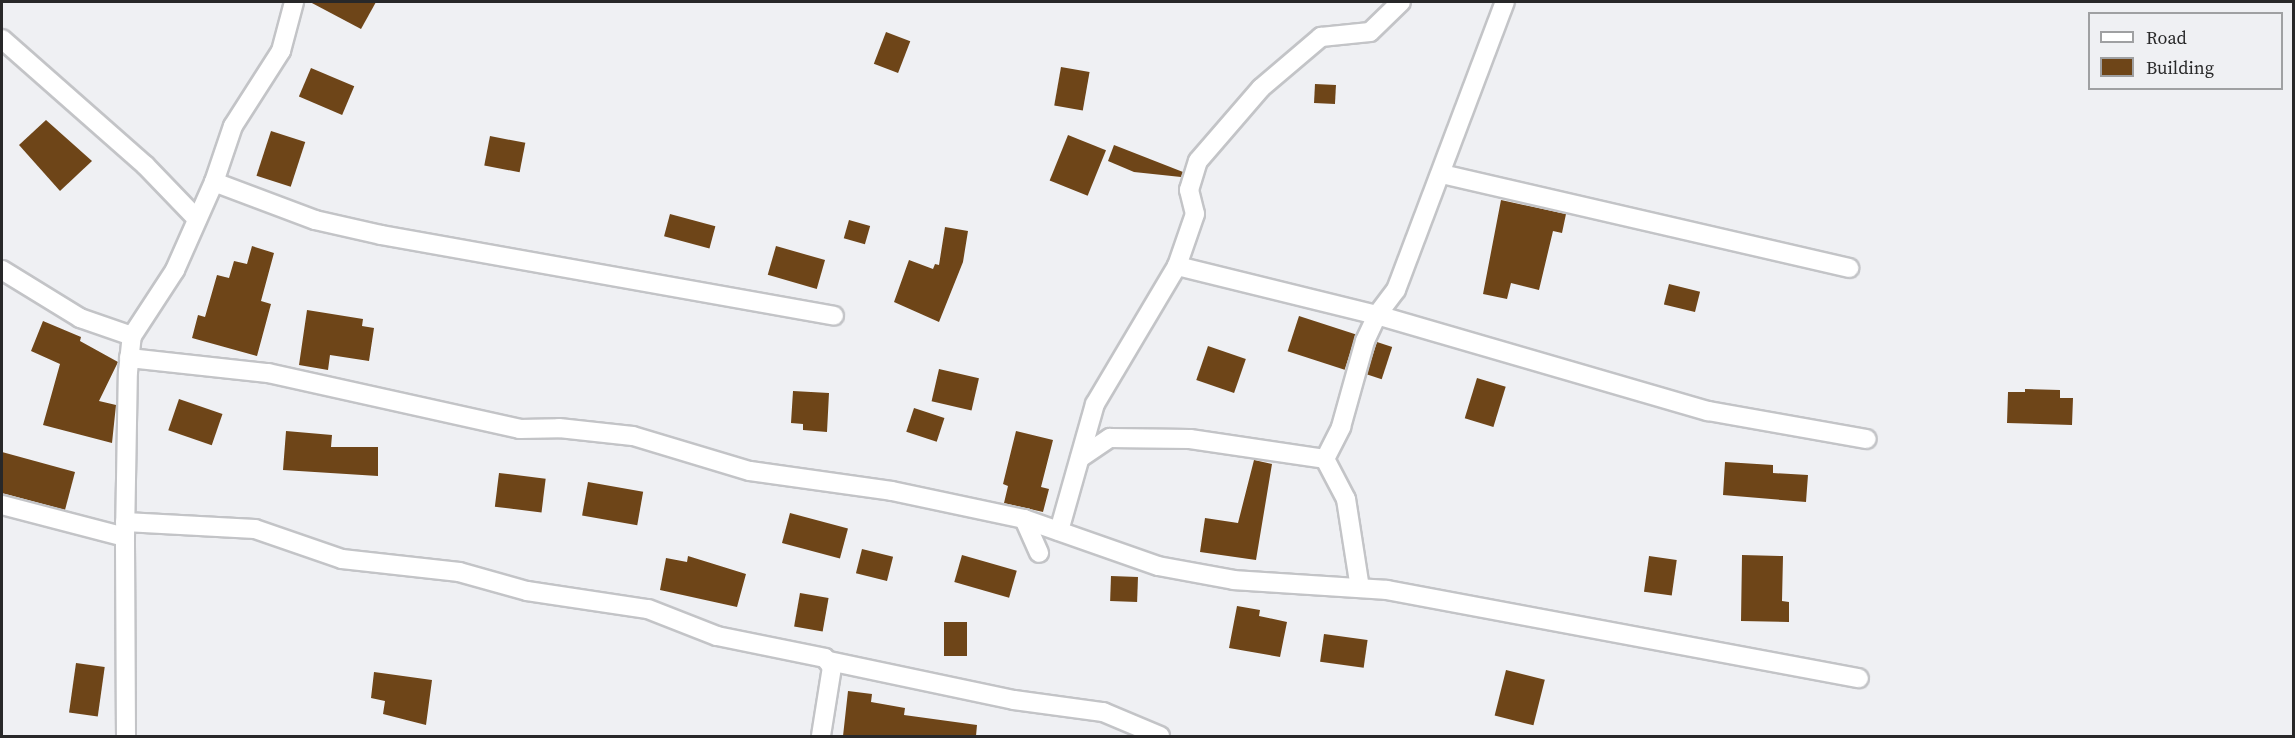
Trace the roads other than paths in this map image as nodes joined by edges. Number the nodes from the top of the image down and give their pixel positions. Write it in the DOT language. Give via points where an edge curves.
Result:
graph roads {
  1 [pos="294,2"];
  2 [pos="1401,2"];
  3 [pos="1505,2"];
  4 [pos="2,39"];
  5 [pos="1442,174"];
  6 [pos="214,182"];
  7 [pos="197,219"];
  8 [pos="1177,266"];
  9 [pos="1849,268"];
  10 [pos="2,270"];
  11 [pos="1377,315"];
  12 [pos="834,316"];
  13 [pos="132,336"];
  14 [pos="129,357"];
  15 [pos="1867,439"];
  16 [pos="1080,458"];
  17 [pos="1325,459"];
  18 [pos="2,506"];
  19 [pos="1024,519"];
  20 [pos="125,530"];
  21 [pos="1059,531"];
  22 [pos="1039,553"];
  23 [pos="1360,588"];
  24 [pos="829,661"];
  25 [pos="1859,678"];
  26 [pos="126,736"];
  27 [pos="821,736"];
  28 [pos="1160,736"];
  1 -- 6 [label="street" via="281,51 233,126"];
  2 -- 8 [label="street" via="1370,32 1321,37 1261,88 1198,161 1189,190 1195,214"];
  3 -- 5 [label="street"];
  4 -- 7 [label="street" via="145,165"];
  5 -- 9 [label="street"];
  5 -- 11 [label="street" via="1396,290"];
  6 -- 7 [label="street"];
  6 -- 12 [label="street" via="315,220 381,235"];
  7 -- 13 [label="street" via="175,270"];
  8 -- 11 [label="street"];
  8 -- 16 [label="street" via="1095,404"];
  10 -- 13 [label="street" via="80,318"];
  11 -- 15 [label="street" via="1708,411"];
  11 -- 17 [label="street" via="1341,427"];
  13 -- 14 [label="street"];
  14 -- 19 [label="street" via="268,373 520,429 559,428 633,436 750,471 892,492"];
  14 -- 20 [label="street"];
  16 -- 17 [label="street" via="1110,438 1190,440"];
  16 -- 21 [label="street"];
  17 -- 23 [label="street" via="1346,498"];
  18 -- 20 [label="street"];
  19 -- 21 [label="street"];
  19 -- 22 [label="street"];
  20 -- 24 [label="street" via="255,530 342,559 459,572 527,591 648,609 717,636"];
  20 -- 26 [label="street"];
  21 -- 23 [label="street" via="1158,566 1212,576"];
  23 -- 25 [label="street" via="1514,612"];
  24 -- 27 [label="street"];
  24 -- 28 [label="street" via="1014,700 1103,712"];
}
